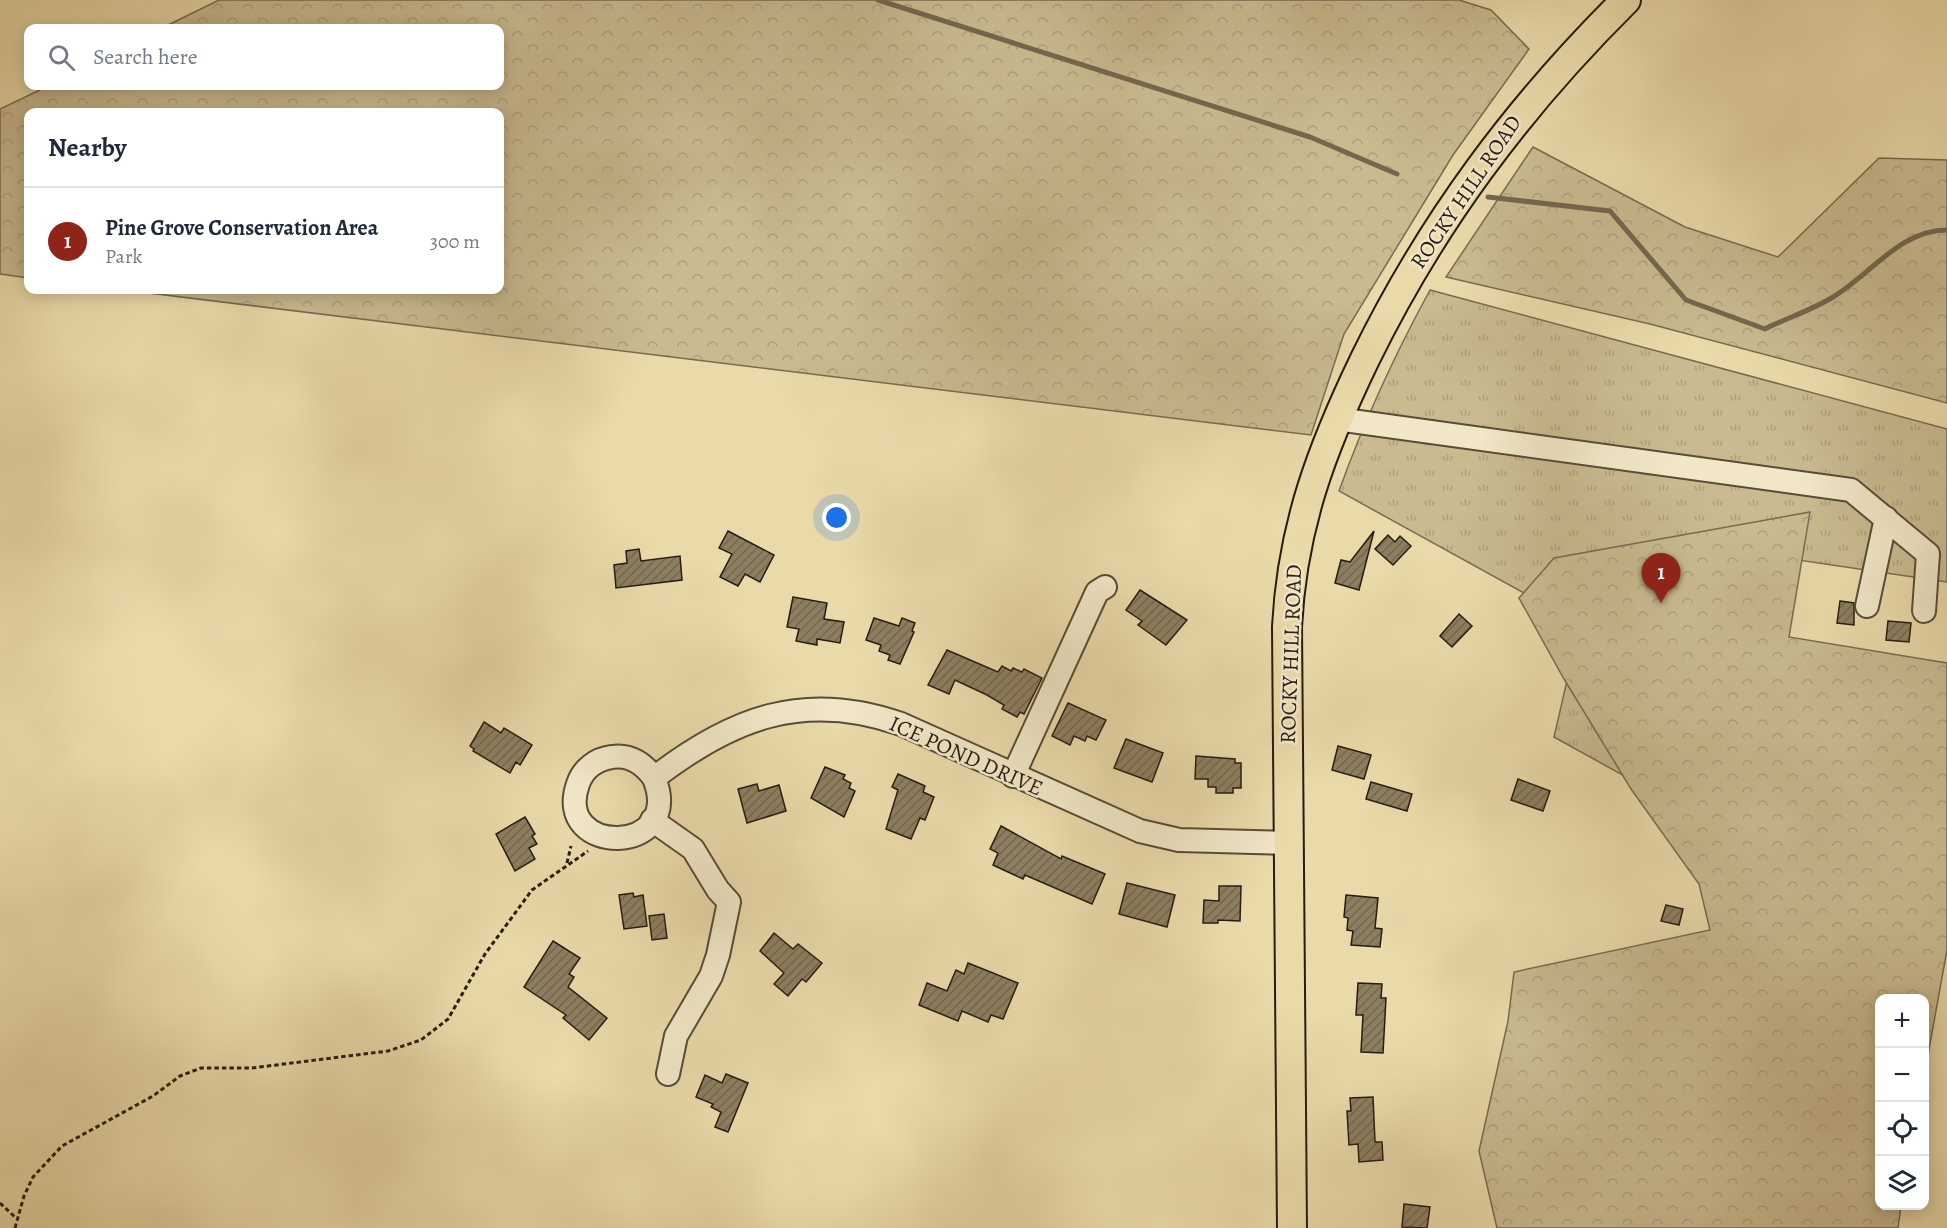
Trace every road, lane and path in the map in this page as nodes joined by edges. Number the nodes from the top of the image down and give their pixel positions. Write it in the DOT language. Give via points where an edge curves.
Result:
graph roads {
  1 [pos="1626,0"];
  2 [pos="1337,419"];
  3 [pos="1886,518"];
  4 [pos="1105,587"];
  5 [pos="1867,606"];
  6 [pos="1924,611"];
  7 [pos="1013,776"];
  8 [pos="654,778"];
  9 [pos="652,820"];
  10 [pos="607,839"];
  11 [pos="1289,843"];
  12 [pos="571,846"];
  13 [pos="567,863"];
  14 [pos="668,1074"];
  15 [pos="0,1203"];
  16 [pos="16,1218"];
  17 [pos="15,1228"];
  18 [pos="1292,1228"];
  1 -- 2 [label="main road, ROCKY HILL ROAD" via="1533,98 1460,195 1399,292"];
  2 -- 3 [label="street" via="1851,490"];
  2 -- 11 [label="main road, ROCKY HILL ROAD" via="1313,478 1292,564 1287,627"];
  3 -- 5 [label="street"];
  3 -- 6 [label="street" via="1928,554"];
  4 -- 7 [label="street" via="1097,592"];
  7 -- 8 [label="street, ICE POND DRIVE" via="882,718 844,710 808,709 772,714 731,728 690,751"];
  7 -- 11 [label="street, ICE POND DRIVE" via="1140,831 1179,840"];
  8 -- 9 [label="street" via="659,799"];
  8 -- 10 [label="street" via="640,763 620,756 600,760 584,772 576,792 577,812 589,829"];
  9 -- 10 [label="street" via="633,837"];
  9 -- 14 [label="street" via="693,849 729,902 711,976 676,1036"];
  10 -- 13 [label="path"];
  11 -- 18 [label="main road, ROCKY HILL ROAD"];
  12 -- 13 [label="path"];
  13 -- 16 [label="path" via="532,890 485,954 448,1018 421,1040 388,1051 252,1068 201,1068 180,1076 153,1096 62,1146 33,1177"];
  15 -- 16 [label="path"];
  16 -- 17 [label="path"];
}
